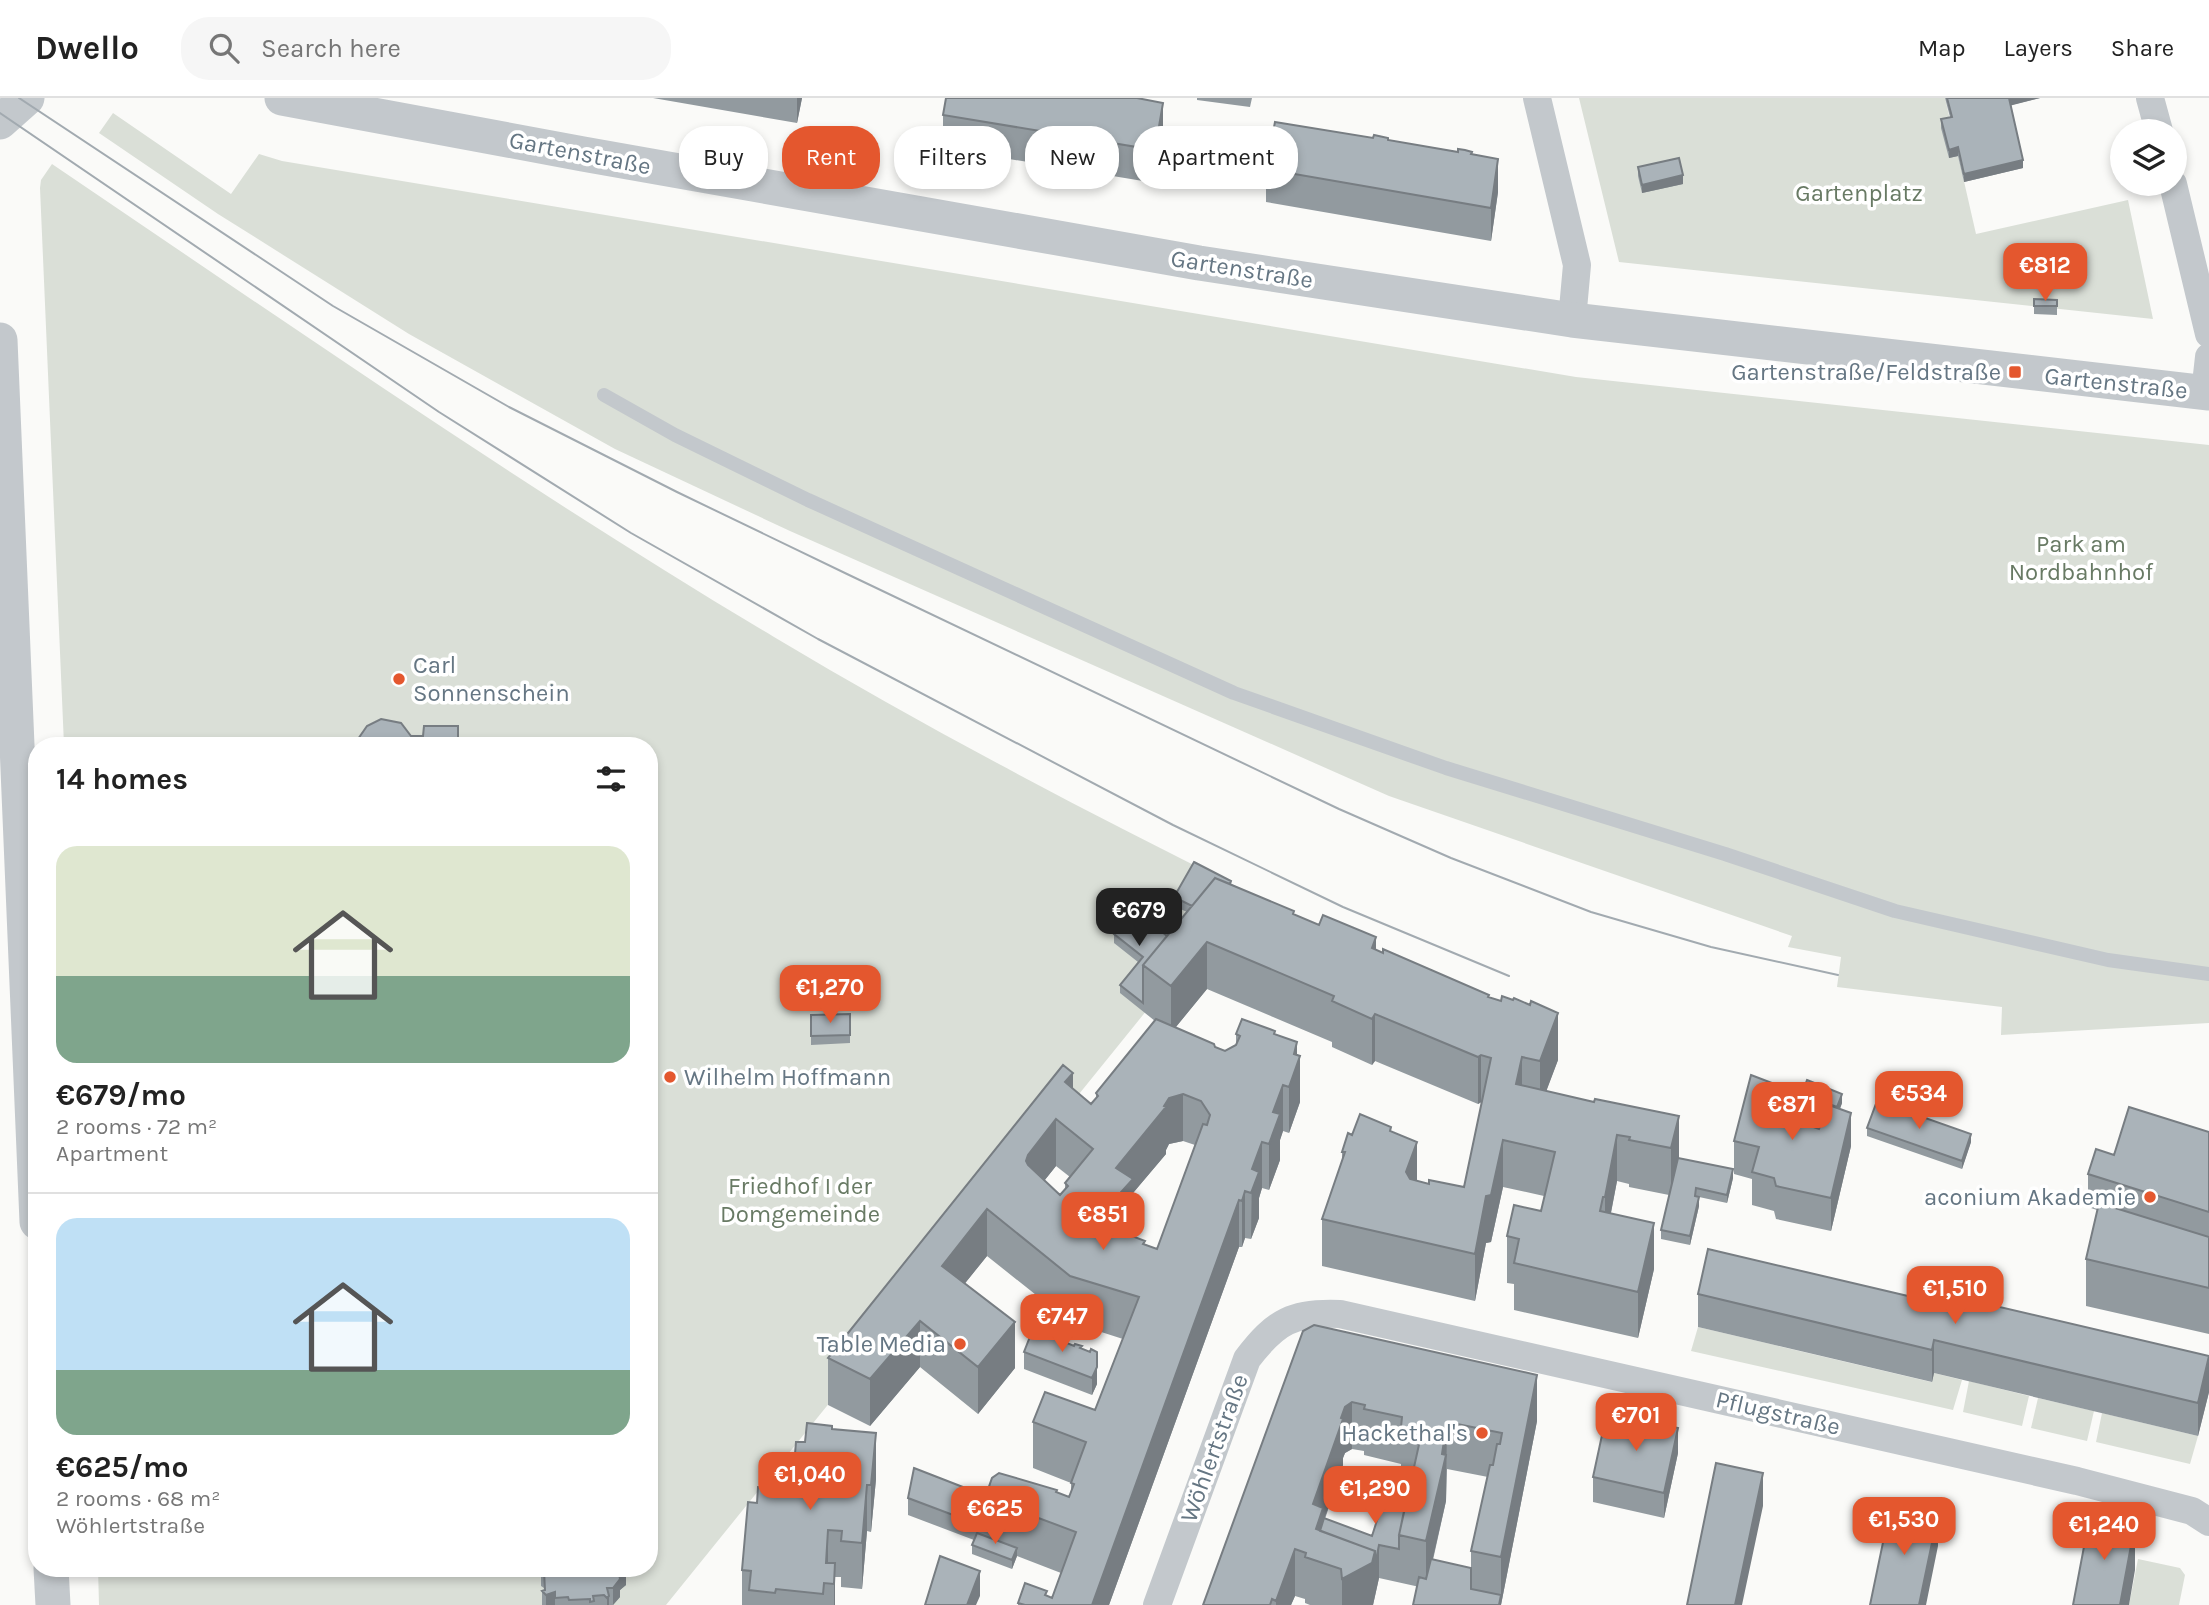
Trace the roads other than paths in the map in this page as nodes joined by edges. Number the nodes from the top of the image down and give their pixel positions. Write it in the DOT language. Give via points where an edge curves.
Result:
graph roads {
  1 [pos="27,98"];
  2 [pos="282,98"];
  3 [pos="1537,98"];
  4 [pos="2150,98"];
  5 [pos="2156,119"];
  6 [pos="0,122"];
  7 [pos="2176,196"];
  8 [pos="1572,320"];
  9 [pos="2209,334"];
  10 [pos="0,340"];
  11 [pos="2209,357"];
  12 [pos="2207,393"];
  13 [pos="604,396"];
  14 [pos="2209,974"];
  15 [pos="28,1007"];
  16 [pos="1302,1316"];
  17 [pos="2209,1522"];
  18 [pos="51,1577"];
  19 [pos="53,1605"];
  20 [pos="1157,1605"];
  1 -- 6 [label="street"];
  2 -- 8 [label="street, Gartenstraße" via="1199,263"];
  3 -- 8 [label="street" via="1577,265"];
  4 -- 5 [label="street"];
  7 -- 9 [label="street"];
  8 -- 12 [label="street, Gartenstraße"];
  10 -- 15 [label="street"];
  11 -- 12 [label="street"];
  13 -- 14 [label="lane" via="808,500 1234,693 1446,768 1895,911 2108,960"];
  16 -- 17 [label="street, Pflugstraße" via="1340,1314 2077,1481 2185,1509"];
  16 -- 20 [label="street, Wöhlertstraße" via="1266,1334 1247,1359"];
  18 -- 19 [label="street"];
}
